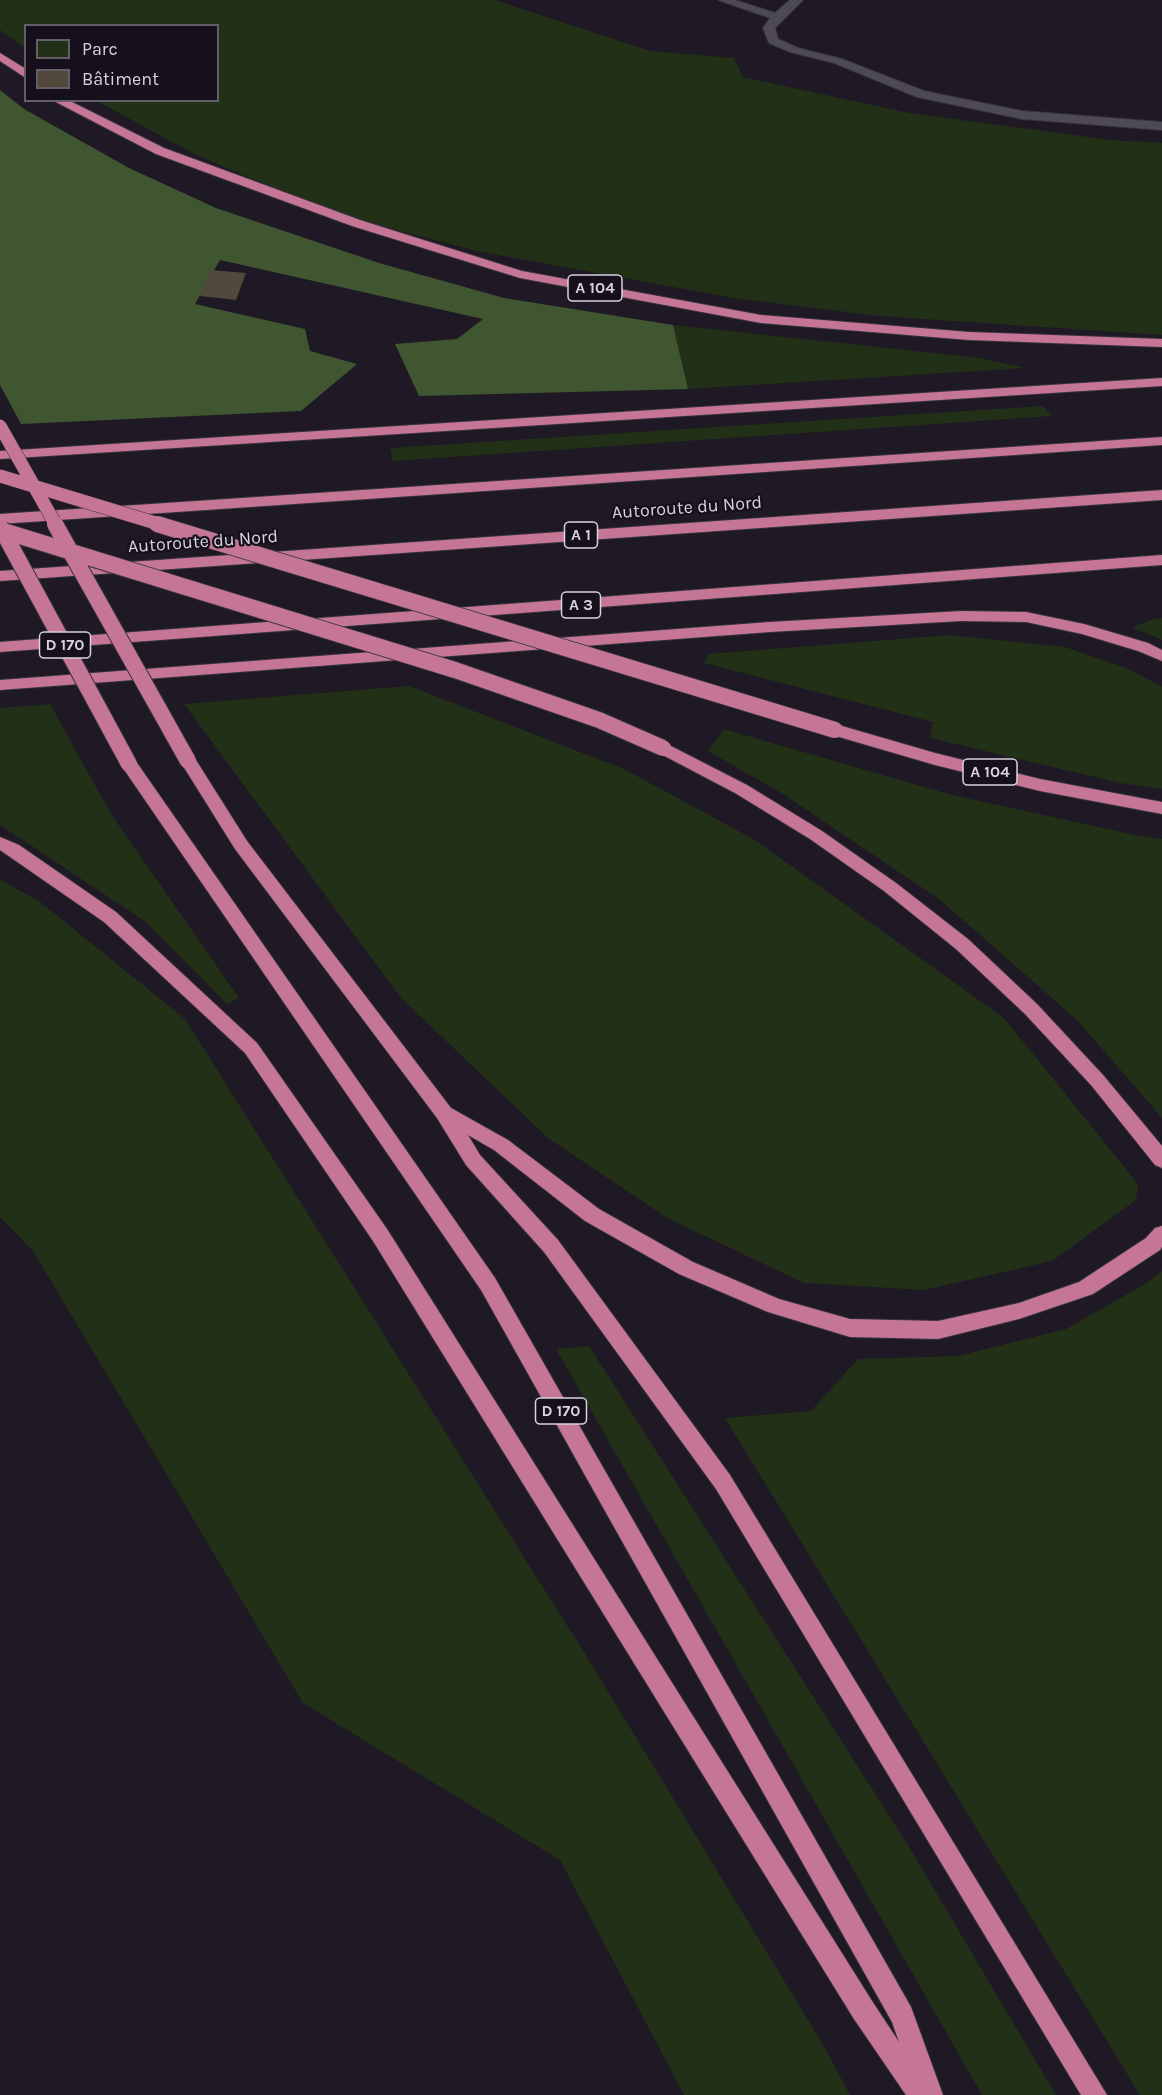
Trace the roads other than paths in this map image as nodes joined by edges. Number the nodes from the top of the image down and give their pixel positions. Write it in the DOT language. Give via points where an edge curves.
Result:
graph roads {
  1 [pos="724,0"];
  2 [pos="797,0"];
  3 [pos="777,17"];
  4 [pos="0,56"];
  5 [pos="24,74"];
  6 [pos="62,102"];
  7 [pos="1162,126"];
  8 [pos="1162,343"];
  9 [pos="1162,382"];
  10 [pos="0,426"];
  11 [pos="1162,441"];
  12 [pos="0,455"];
  13 [pos="0,476"];
  14 [pos="1162,495"];
  15 [pos="0,519"];
  16 [pos="0,528"];
  17 [pos="1162,560"];
  18 [pos="0,576"];
  19 [pos="0,647"];
  20 [pos="1162,656"];
  21 [pos="0,685"];
  22 [pos="1155,807"];
  23 [pos="0,843"];
  24 [pos="444,1113"];
  25 [pos="1162,1160"];
  26 [pos="1162,1234"];
  27 [pos="921,2095"];
  28 [pos="931,2095"];
  29 [pos="1095,2095"];
  1 -- 3 [label="lane"];
  2 -- 3 [label="lane"];
  3 -- 7 [label="lane" via="769,28 773,41 838,61 921,94 1022,115"];
  4 -- 5 [label="highway"];
  6 -- 8 [label="highway, A 104" via="160,151 356,223 520,274 761,319 969,336"];
  9 -- 12 [label="highway"];
  10 -- 24 [label="highway, bridge" via="188,761 241,845"];
  11 -- 15 [label="highway, Autoroute du Nord"];
  13 -- 22 [label="highway, A 104, bridge" via="935,759 1040,785"];
  14 -- 18 [label="highway, Autoroute du Nord / A 1"];
  16 -- 25 [label="highway, bridge" via="455,670 599,720 741,789 890,887 962,944 1031,1009 1097,1080"];
  16 -- 28 [label="highway, D 170, bridge" via="129,764 489,1284 902,2016"];
  17 -- 19 [label="highway, A 3"];
  20 -- 21 [label="highway" via="1084,629 1026,617 961,616"];
  23 -- 27 [label="highway" via="110,917 251,1048 380,1234 863,2010"];
  24 -- 26 [label="highway" via="501,1145 592,1215 686,1268 774,1306 850,1328 938,1330 1019,1311 1086,1288"];
  24 -- 29 [label="highway" via="473,1160 551,1246 723,1482"];
}
